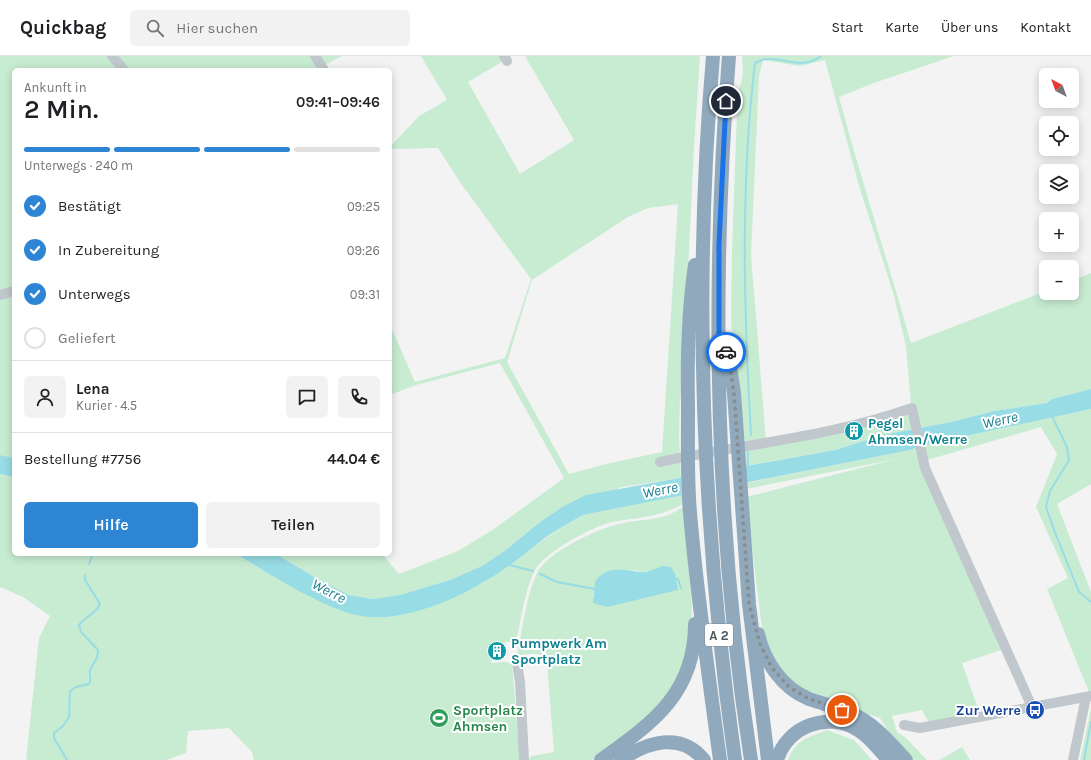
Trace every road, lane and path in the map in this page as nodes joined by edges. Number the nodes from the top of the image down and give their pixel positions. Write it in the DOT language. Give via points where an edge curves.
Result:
graph roads {
  1 [pos="112,56"];
  2 [pos="315,56"];
  3 [pos="712,56"];
  4 [pos="729,56"];
  5 [pos="122,68"];
  6 [pos="323,68"];
  7 [pos="703,213"];
  8 [pos="12,292"];
  9 [pos="0,295"];
  10 [pos="719,334"];
  11 [pos="660,462"];
  12 [pos="698,588"];
  13 [pos="749,604"];
  14 [pos="517,663"];
  15 [pos="1088,696"];
  16 [pos="1032,707"];
  17 [pos="904,726"];
  18 [pos="524,760"];
  19 [pos="601,760"];
  20 [pos="621,760"];
  21 [pos="704,760"];
  22 [pos="720,760"];
  23 [pos="735,760"];
  24 [pos="751,760"];
  25 [pos="768,760"];
  26 [pos="777,760"];
  27 [pos="889,760"];
  28 [pos="906,760"];
  29 [pos="1073,760"];
  1 -- 5 [label="street"];
  2 -- 6 [label="street"];
  3 -- 7 [label="highway, A 2"];
  4 -- 10 [label="highway, A 2" via="719,244"];
  7 -- 12 [label="highway" via="689,303 687,346 687,454"];
  7 -- 23 [label="highway, A 2" via="702,304 708,509 719,636"];
  8 -- 9 [label="street"];
  10 -- 13 [label="highway" via="729,361 734,393"];
  10 -- 24 [label="highway, A 2" via="725,506 737,652"];
  11 -- 16 [label="street" via="839,430 913,412 925,468"];
  12 -- 19 [label="highway" via="695,599 695,642 680,686 650,724"];
  12 -- 22 [label="highway"];
  13 -- 25 [label="highway"];
  13 -- 28 [label="highway" via="760,644 767,661 777,675 807,698 853,713 870,724"];
  14 -- 18 [label="street"];
  15 -- 16 [label="street"];
  15 -- 29 [label="street"];
  16 -- 17 [label="street" via="920,728"];
  20 -- 21 [label="highway" via="645,745 672,742 691,749"];
  26 -- 27 [label="highway" via="788,739 811,724 825,721 838,722 859,730"];
}
